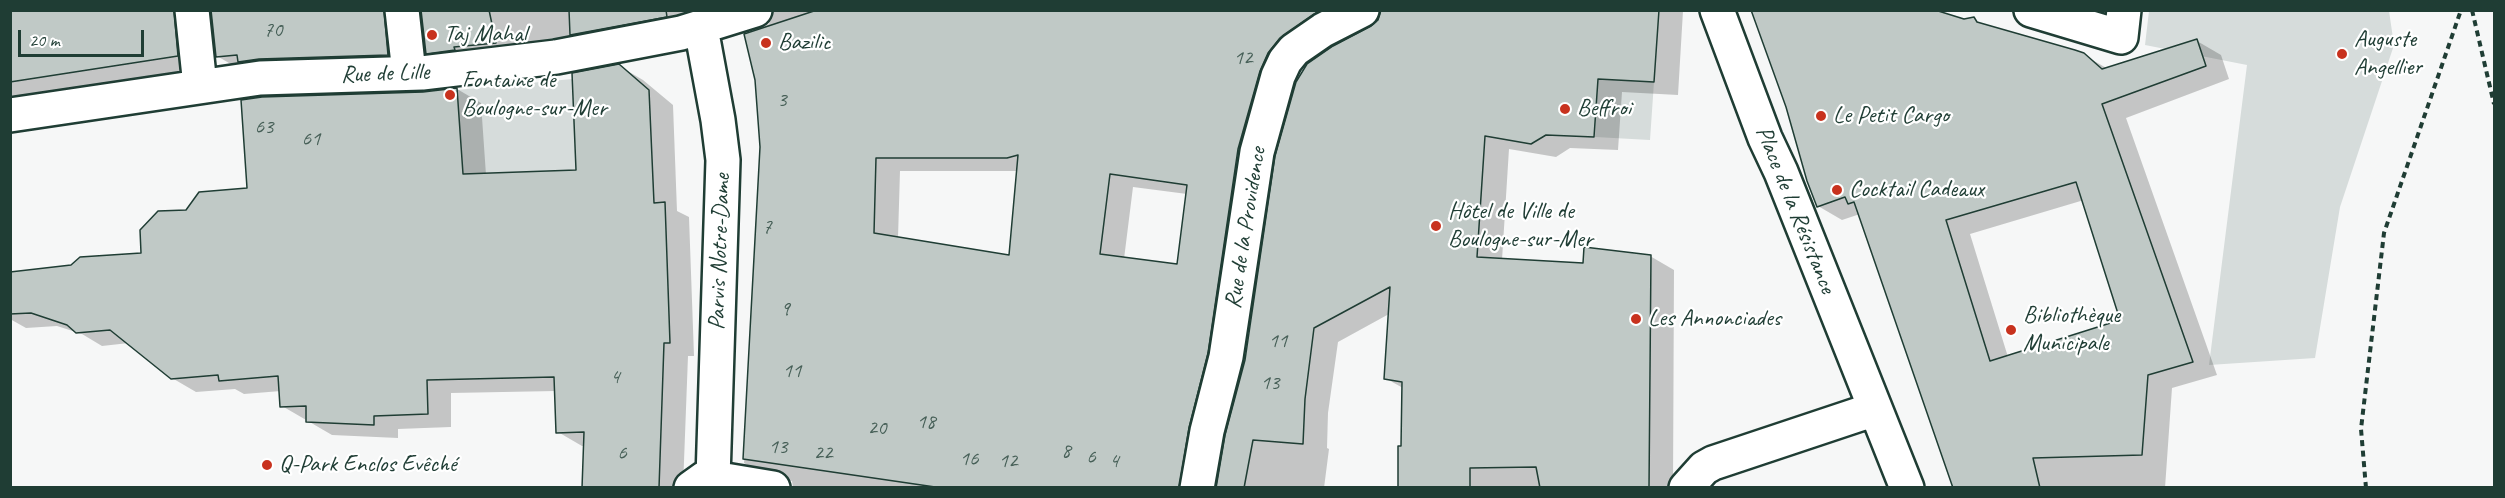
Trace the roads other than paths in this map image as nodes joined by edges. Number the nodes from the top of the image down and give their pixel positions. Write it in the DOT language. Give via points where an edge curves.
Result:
graph roads {
  1 [pos="192,10"];
  2 [pos="402,10"];
  3 [pos="755,10"];
  4 [pos="1362,10"];
  5 [pos="1717,10"];
  6 [pos="2031,10"];
  7 [pos="2124,10"];
  8 [pos="701,28"];
  9 [pos="409,74"];
  10 [pos="200,86"];
  11 [pos="10,115"];
  12 [pos="1875,409"];
  13 [pos="699,483"];
  14 [pos="773,488"];
  15 [pos="1197,488"];
  16 [pos="1686,488"];
  17 [pos="1907,488"];
  1 -- 10 [label="street"];
  2 -- 9 [label="street"];
  3 -- 8 [label="street, Rue de Lille"];
  4 -- 15 [label="street, Rue de la Providence" via="1302,44 1285,61 1278,76 1257,152 1228,351"];
  5 -- 12 [label="street, Place de la Résistance"];
  6 -- 7 [label="street" via="2121,37"];
  8 -- 9 [label="street, Rue de Lille" via="555,57"];
  8 -- 13 [label="street, Parvis Notre-Dame" via="723,160"];
  9 -- 10 [label="street, Rue de Lille" via="260,78"];
  10 -- 11 [label="street, Rue de Lille"];
  12 -- 16 [label="street" via="1713,462"];
  12 -- 17 [label="street, Place de la Résistance"];
  13 -- 14 [label="street"];
}
